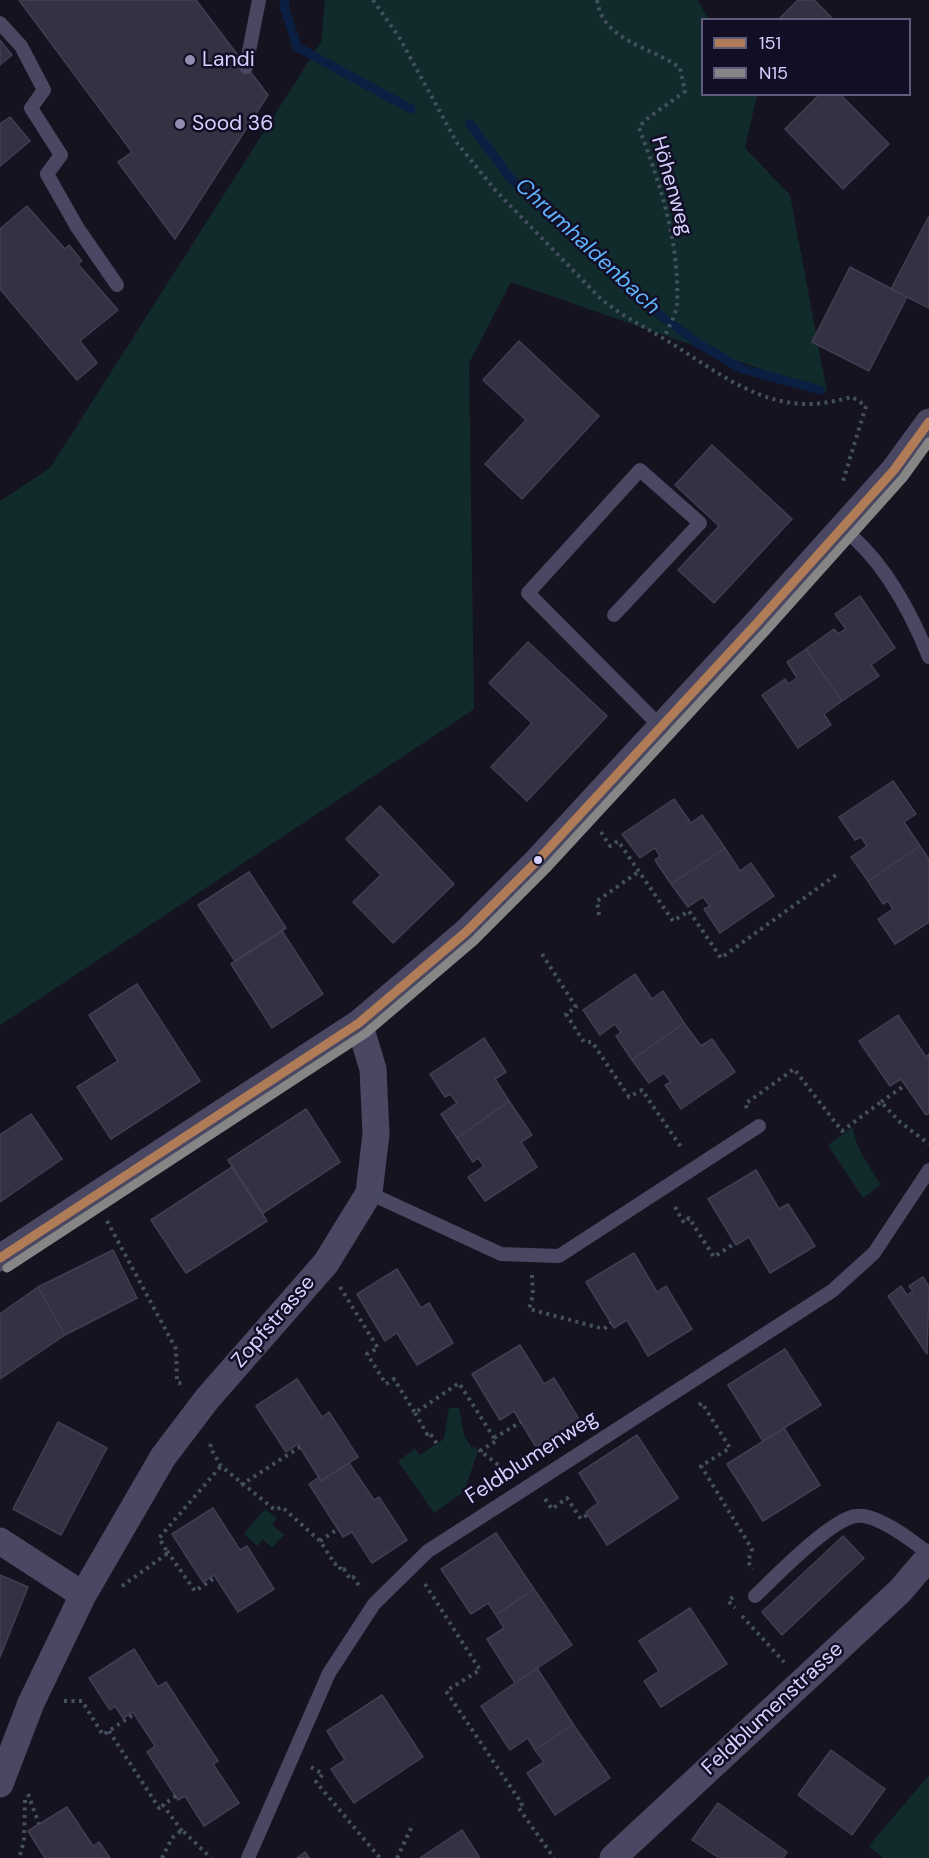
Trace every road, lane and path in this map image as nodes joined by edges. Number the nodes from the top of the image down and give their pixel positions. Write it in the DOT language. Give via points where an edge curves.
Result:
graph roads {
  1 [pos="259,0"];
  2 [pos="373,0"];
  3 [pos="597,0"];
  4 [pos="0,24"];
  5 [pos="246,67"];
  6 [pos="117,285"];
  7 [pos="664,338"];
  8 [pos="929,422"];
  9 [pos="859,508"];
  10 [pos="842,528"];
  11 [pos="614,615"];
  12 [pos="929,657"];
  13 [pos="660,726"];
  14 [pos="597,825"];
  15 [pos="638,872"];
  16 [pos="836,875"];
  17 [pos="599,915"];
  18 [pos="542,954"];
  19 [pos="358,1023"];
  20 [pos="905,1085"];
  21 [pos="881,1102"];
  22 [pos="759,1126"];
  23 [pos="929,1144"];
  24 [pos="695,1168"];
  25 [pos="929,1170"];
  26 [pos="663,1188"];
  27 [pos="369,1193"];
  28 [pos="103,1212"];
  29 [pos="735,1243"];
  30 [pos="535,1255"];
  31 [pos="0,1258"];
  32 [pos="326,1263"];
  33 [pos="611,1323"];
  34 [pos="207,1399"];
  35 [pos="693,1408"];
  36 [pos="415,1413"];
  37 [pos="521,1422"];
  38 [pos="213,1437"];
  39 [pos="494,1438"];
  40 [pos="437,1444"];
  41 [pos="300,1447"];
  42 [pos="221,1466"];
  43 [pos="533,1481"];
  44 [pos="241,1485"];
  45 [pos="518,1491"];
  46 [pos="587,1515"];
  47 [pos="338,1529"];
  48 [pos="0,1541"];
  49 [pos="320,1541"];
  50 [pos="166,1551"];
  51 [pos="929,1556"];
  52 [pos="414,1566"];
  53 [pos="758,1575"];
  54 [pos="216,1577"];
  55 [pos="114,1592"];
  56 [pos="736,1594"];
  57 [pos="83,1595"];
  58 [pos="754,1596"];
  59 [pos="374,1604"];
  60 [pos="792,1671"];
  61 [pos="87,1710"];
  62 [pos="134,1714"];
  63 [pos="109,1731"];
  64 [pos="293,1756"];
  65 [pos="13,1786"];
  66 [pos="176,1796"];
  67 [pos="163,1804"];
  68 [pos="39,1824"];
  69 [pos="413,1824"];
  70 [pos="183,1831"];
  71 [pos="16,1858"];
  72 [pos="22,1858"];
  73 [pos="162,1858"];
  74 [pos="211,1858"];
  75 [pos="248,1858"];
  76 [pos="380,1858"];
  77 [pos="397,1858"];
  78 [pos="554,1858"];
  79 [pos="613,1858"];
  1 -- 5 [label="lane"];
  2 -- 7 [label="path" via="399,37 457,143 496,190 600,298 616,312"];
  3 -- 7 [label="path, Höhenweg" via="599,16 621,38 663,55 680,68 685,91 639,128 656,172 672,237 677,306"];
  4 -- 6 [label="lane" via="21,46 44,90 31,108 61,154 47,174"];
  7 -- 9 [label="path" via="710,369 759,393 791,403 818,405 852,397 866,406 842,485 846,498"];
  8 -- 9 [label="street" via="894,470"];
  9 -- 10 [label="street"];
  10 -- 12 [label="lane" via="872,557 914,620"];
  10 -- 13 [label="street"];
  11 -- 13 [label="lane" via="700,523 640,470 528,594"];
  13 -- 19 [label="street" via="474,924"];
  14 -- 15 [label="path" via="610,846 618,841"];
  15 -- 16 [label="path" via="673,921 689,911 721,958"];
  15 -- 17 [label="path" via="597,901"];
  18 -- 24 [label="path" via="576,1006 566,1014 584,1042 592,1042 629,1097 642,1090"];
  19 -- 27 [label="street, Zopfstrasse" via="373,1069 376,1134"];
  19 -- 31 [label="street"];
  20 -- 21 [label="path"];
  21 -- 22 [label="path" via="842,1131 794,1069 745,1104"];
  21 -- 23 [label="path"];
  22 -- 24 [label="lane"];
  24 -- 26 [label="lane"];
  25 -- 43 [label="lane, Feldblumenweg" via="874,1253 832,1291"];
  26 -- 29 [label="path" via="684,1223 689,1218 714,1257"];
  26 -- 30 [label="lane" via="559,1256"];
  27 -- 30 [label="lane" via="501,1254"];
  27 -- 32 [label="street, Zopfstrasse"];
  28 -- 34 [label="path" via="176,1349 177,1382"];
  30 -- 33 [label="path" via="529,1309 604,1329"];
  32 -- 34 [label="street, Zopfstrasse"];
  32 -- 36 [label="path" via="378,1347 368,1354 386,1384 394,1379"];
  34 -- 57 [label="street, Zopfstrasse" via="163,1457"];
  35 -- 53 [label="path" via="702,1402 730,1448 701,1466 752,1549 748,1562"];
  36 -- 39 [label="path" via="459,1383"];
  36 -- 40 [label="path"];
  37 -- 39 [label="path"];
  38 -- 42 [label="path" via="210,1447"];
  39 -- 45 [label="path" via="480,1451 501,1467"];
  41 -- 44 [label="path"];
  42 -- 44 [label="path"];
  42 -- 50 [label="path" via="159,1538"];
  43 -- 45 [label="lane, Feldblumenweg"];
  43 -- 46 [label="path" via="552,1509 567,1498 581,1519"];
  44 -- 49 [label="path" via="275,1510 282,1507"];
  45 -- 52 [label="lane, Feldblumenweg" via="428,1551"];
  47 -- 49 [label="path"];
  48 -- 57 [label="street"];
  49 -- 59 [label="path" via="334,1564 362,1585"];
  50 -- 54 [label="path" via="195,1591"];
  50 -- 55 [label="path"];
  51 -- 58 [label="lane" via="874,1518 857,1515 839,1521"];
  51 -- 79 [label="street, Feldblumenstrasse" via="900,1591"];
  52 -- 59 [label="lane, Feldblumenweg"];
  52 -- 78 [label="path" via="480,1670 446,1691"];
  56 -- 60 [label="path" via="728,1601"];
  57 -- 65 [label="street, Zopfstrasse" via="31,1703"];
  59 -- 64 [label="lane, Feldblumenweg" via="329,1673"];
  61 -- 63 [label="path" via="103,1735"];
  62 -- 63 [label="path"];
  63 -- 67 [label="path" via="159,1808"];
  64 -- 75 [label="lane, Feldblumenweg"];
  64 -- 76 [label="path" via="322,1774 316,1782"];
  65 -- 68 [label="path"];
  66 -- 67 [label="path"];
  67 -- 70 [label="path"];
  69 -- 77 [label="path"];
  70 -- 73 [label="path" via="172,1839"];
  70 -- 74 [label="path"];
  71 -- 72 [label="path"];
}
